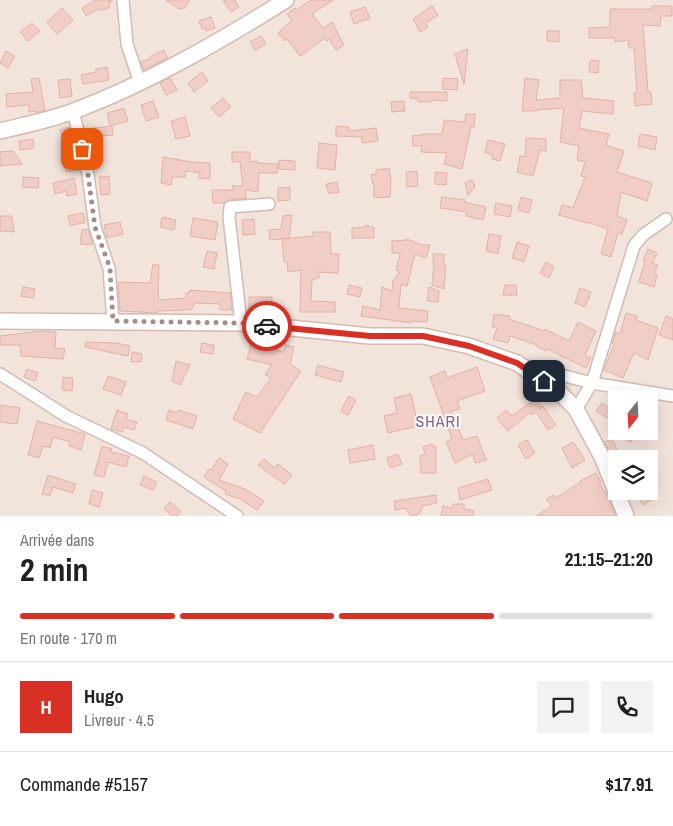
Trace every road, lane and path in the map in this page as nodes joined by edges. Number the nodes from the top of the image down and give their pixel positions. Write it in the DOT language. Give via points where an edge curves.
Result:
graph roads {
  1 [pos="123,0"];
  2 [pos="286,0"];
  3 [pos="140,83"];
  4 [pos="73,112"];
  5 [pos="0,131"];
  6 [pos="269,204"];
  7 [pos="666,219"];
  8 [pos="0,321"];
  9 [pos="113,321"];
  10 [pos="241,323"];
  11 [pos="517,363"];
  12 [pos="0,374"];
  13 [pos="592,383"];
  14 [pos="673,396"];
  15 [pos="576,409"];
  16 [pos="236,516"];
  17 [pos="626,516"];
  1 -- 3 [label="street" via="127,44"];
  2 -- 3 [label="street" via="244,27"];
  3 -- 4 [label="street"];
  4 -- 5 [label="street"];
  4 -- 9 [label="street" via="87,167 95,227 110,268"];
  6 -- 10 [label="street" via="230,207"];
  7 -- 13 [label="street" via="643,235 634,246"];
  8 -- 9 [label="street"];
  9 -- 10 [label="street"];
  10 -- 11 [label="street" via="370,336 423,336 469,346"];
  11 -- 13 [label="street"];
  11 -- 15 [label="street" via="557,390"];
  12 -- 16 [label="street" via="66,416 144,453"];
  13 -- 14 [label="street"];
  13 -- 15 [label="street"];
  15 -- 17 [label="street" via="602,457"];
}
